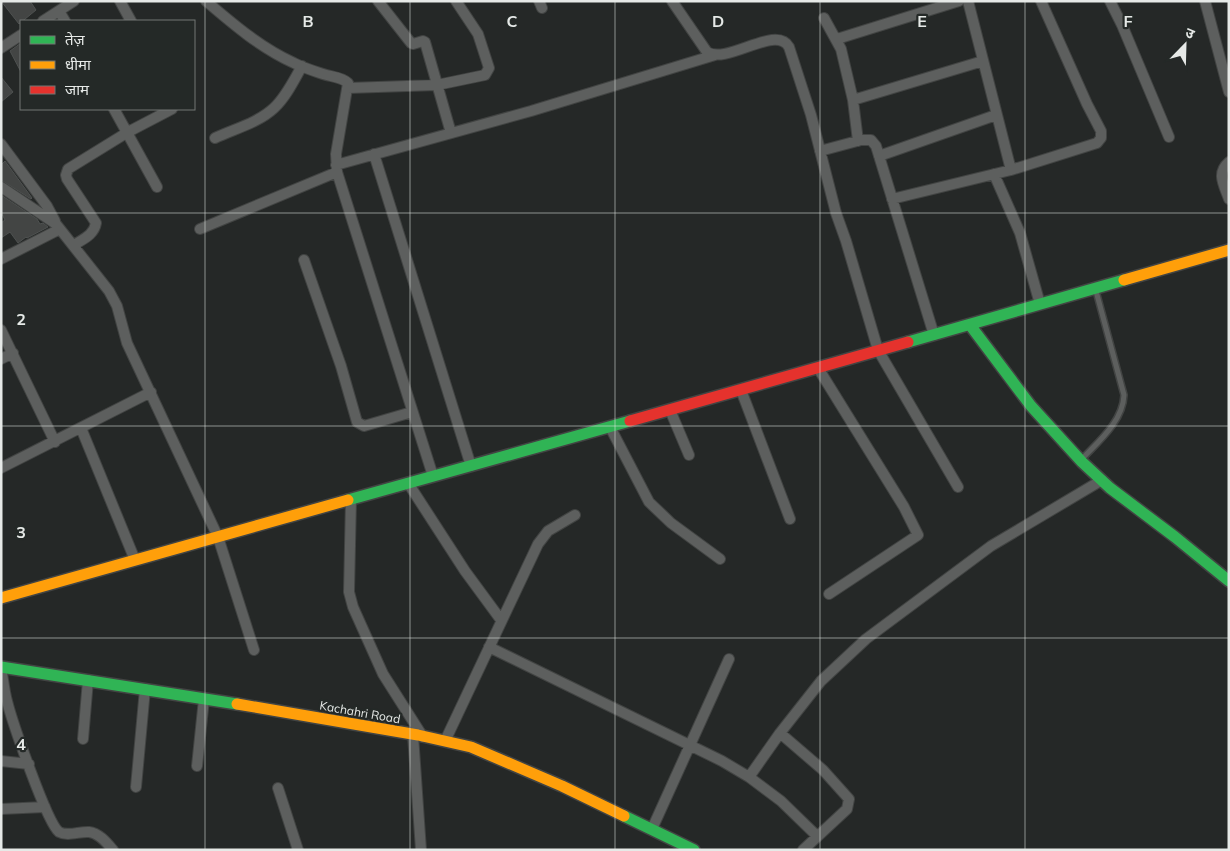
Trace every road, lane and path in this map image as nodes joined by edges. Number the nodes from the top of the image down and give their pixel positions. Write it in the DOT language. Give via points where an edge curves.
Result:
graph roads {
  1 [pos="74,1"];
  2 [pos="120,1"];
  3 [pos="206,1"];
  4 [pos="378,1"];
  5 [pos="456,1"];
  6 [pos="672,1"];
  7 [pos="959,1"];
  8 [pos="968,1"];
  9 [pos="1041,1"];
  10 [pos="1110,1"];
  11 [pos="1205,1"];
  12 [pos="59,11"];
  13 [pos="824,18"];
  14 [pos="45,20"];
  15 [pos="64,20"];
  16 [pos="130,20"];
  17 [pos="20,36"];
  18 [pos="837,39"];
  19 [pos="1,48"];
  20 [pos="715,55"];
  21 [pos="983,61"];
  22 [pos="302,66"];
  23 [pos="437,85"];
  24 [pos="348,88"];
  25 [pos="1229,92"];
  26 [pos="853,100"];
  27 [pos="115,110"];
  28 [pos="170,110"];
  29 [pos="996,115"];
  30 [pos="128,132"];
  31 [pos="451,133"];
  32 [pos="1169,137"];
  33 [pos="215,138"];
  34 [pos="858,141"];
  35 [pos="1,144"];
  36 [pos="820,151"];
  37 [pos="374,154"];
  38 [pos="879,156"];
  39 [pos="1229,162"];
  40 [pos="336,168"];
  41 [pos="1011,170"];
  42 [pos="994,174"];
  43 [pos="157,187"];
  44 [pos="1,188"];
  45 [pos="892,198"];
  46 [pos="1229,199"];
  47 [pos="58,226"];
  48 [pos="200,229"];
  49 [pos="74,245"];
  50 [pos="1229,250"];
  51 [pos="1,260"];
  52 [pos="304,260"];
  53 [pos="1096,288"];
  54 [pos="1040,304"];
  55 [pos="970,325"];
  56 [pos="1,330"];
  57 [pos="934,335"];
  58 [pos="878,350"];
  59 [pos="13,353"];
  60 [pos="1,359"];
  61 [pos="818,368"];
  62 [pos="740,390"];
  63 [pos="151,392"];
  64 [pos="670,410"];
  65 [pos="412,412"];
  66 [pos="610,427"];
  67 [pos="81,428"];
  68 [pos="55,442"];
  69 [pos="689,455"];
  70 [pos="1081,461"];
  71 [pos="471,466"];
  72 [pos="1,468"];
  73 [pos="433,476"];
  74 [pos="1102,480"];
  75 [pos="408,483"];
  76 [pos="958,487"];
  77 [pos="351,499"];
  78 [pos="575,515"];
  79 [pos="790,519"];
  80 [pos="218,537"];
  81 [pos="720,558"];
  82 [pos="135,560"];
  83 [pos="1229,581"];
  84 [pos="829,594"];
  85 [pos="1,598"];
  86 [pos="501,620"];
  87 [pos="489,647"];
  88 [pos="254,650"];
  89 [pos="729,659"];
  90 [pos="1,667"];
  91 [pos="88,680"];
  92 [pos="145,689"];
  93 [pos="204,699"];
  94 [pos="780,732"];
  95 [pos="418,736"];
  96 [pos="83,739"];
  97 [pos="445,741"];
  98 [pos="689,745"];
  99 [pos="1,761"];
  100 [pos="29,764"];
  101 [pos="198,766"];
  102 [pos="749,777"];
  103 [pos="136,787"];
  104 [pos="278,788"];
  105 [pos="45,808"];
  106 [pos="1,809"];
  107 [pos="652,829"];
  108 [pos="420,836"];
  109 [pos="817,836"];
  110 [pos="113,850"];
  111 [pos="298,850"];
  112 [pos="411,850"];
  113 [pos="421,850"];
  114 [pos="694,850"];
  115 [pos="803,850"];
  1 -- 12 [label="street"];
  2 -- 16 [label="street"];
  3 -- 22 [label="street" via="266,49"];
  4 -- 23 [label="street" via="412,44 425,42"];
  5 -- 23 [label="street" via="478,34 488,70 482,76"];
  6 -- 20 [label="street" via="707,52"];
  7 -- 18 [label="street"];
  8 -- 21 [label="street"];
  9 -- 41 [label="street" via="1101,131 1101,138 1097,143"];
  10 -- 32 [label="street"];
  11 -- 25 [label="street"];
  12 -- 14 [label="street"];
  12 -- 15 [label="street"];
  13 -- 18 [label="street"];
  17 -- 19 [label="street"];
  18 -- 26 [label="street"];
  20 -- 31 [label="street"];
  20 -- 36 [label="street" via="774,40 787,43 804,90"];
  21 -- 26 [label="street"];
  21 -- 29 [label="street"];
  22 -- 24 [label="street" via="345,80"];
  22 -- 33 [label="street" via="273,109 263,117"];
  23 -- 24 [label="street"];
  23 -- 31 [label="street"];
  24 -- 40 [label="street"];
  26 -- 34 [label="street"];
  27 -- 30 [label="street"];
  28 -- 30 [label="street"];
  29 -- 38 [label="street"];
  29 -- 41 [label="street"];
  30 -- 43 [label="street"];
  30 -- 49 [label="street" via="68,169 67,178 96,223 91,234"];
  31 -- 37 [label="street"];
  34 -- 36 [label="street"];
  34 -- 38 [label="street" via="871,140"];
  35 -- 47 [label="street"];
  36 -- 58 [label="street"];
  37 -- 40 [label="street"];
  37 -- 71 [label="street"];
  38 -- 45 [label="street"];
  39 -- 46 [label="street" via="1221,177"];
  40 -- 48 [label="street"];
  40 -- 65 [label="street"];
  41 -- 42 [label="street"];
  42 -- 45 [label="street"];
  42 -- 54 [label="street" via="1020,233"];
  44 -- 47 [label="street"];
  45 -- 57 [label="street"];
  47 -- 49 [label="street"];
  47 -- 51 [label="street"];
  49 -- 63 [label="street" via="109,291 127,343"];
  50 -- 53 [label="main road"];
  52 -- 65 [label="street" via="357,422 364,426"];
  53 -- 54 [label="main road"];
  53 -- 70 [label="lane" via="1124,405 1115,421"];
  54 -- 55 [label="main road"];
  55 -- 57 [label="main road"];
  55 -- 70 [label="main road" via="1043,420"];
  56 -- 59 [label="street"];
  57 -- 58 [label="main road"];
  58 -- 61 [label="main road"];
  58 -- 76 [label="street"];
  59 -- 60 [label="street"];
  59 -- 68 [label="street"];
  61 -- 62 [label="main road"];
  61 -- 84 [label="street" via="918,535"];
  62 -- 64 [label="main road"];
  62 -- 79 [label="street"];
  63 -- 67 [label="street"];
  63 -- 80 [label="street"];
  64 -- 66 [label="main road"];
  64 -- 69 [label="street"];
  65 -- 73 [label="street"];
  66 -- 71 [label="main road"];
  66 -- 81 [label="street" via="649,502 671,523"];
  67 -- 68 [label="street"];
  67 -- 82 [label="street"];
  68 -- 72 [label="street"];
  70 -- 74 [label="main road"];
  71 -- 73 [label="main road"];
  73 -- 75 [label="main road"];
  74 -- 83 [label="main road"];
  74 -- 94 [label="street" via="991,546 866,639 821,681"];
  75 -- 77 [label="main road"];
  75 -- 86 [label="street"];
  77 -- 80 [label="main road"];
  77 -- 95 [label="street" via="350,592 353,607 383,674"];
  78 -- 86 [label="street" via="543,536"];
  80 -- 82 [label="main road"];
  80 -- 88 [label="street"];
  82 -- 85 [label="main road"];
  86 -- 87 [label="street"];
  87 -- 97 [label="street"];
  87 -- 98 [label="street"];
  89 -- 98 [label="street"];
  90 -- 91 [label="main road, Kachahri Road"];
  90 -- 100 [label="street" via="10,712"];
  91 -- 92 [label="main road, Kachahri Road"];
  91 -- 96 [label="street"];
  92 -- 93 [label="main road, Kachahri Road"];
  92 -- 103 [label="street"];
  93 -- 95 [label="main road, Kachahri Road"];
  93 -- 101 [label="street"];
  94 -- 102 [label="street"];
  94 -- 109 [label="street" via="823,770 849,799 846,809"];
  95 -- 97 [label="main road, Kachahri Road"];
  95 -- 108 [label="street"];
  97 -- 107 [label="main road, Kachahri Road" via="508,762"];
  98 -- 102 [label="street"];
  98 -- 107 [label="street"];
  99 -- 100 [label="street"];
  100 -- 105 [label="street"];
  102 -- 109 [label="street" via="782,801"];
  104 -- 111 [label="street"];
  105 -- 106 [label="street"];
  105 -- 110 [label="street" via="62,833 94,833"];
  107 -- 114 [label="main road, Kachahri Road"];
  108 -- 112 [label="street"];
  108 -- 113 [label="street"];
  109 -- 115 [label="street"];
}
